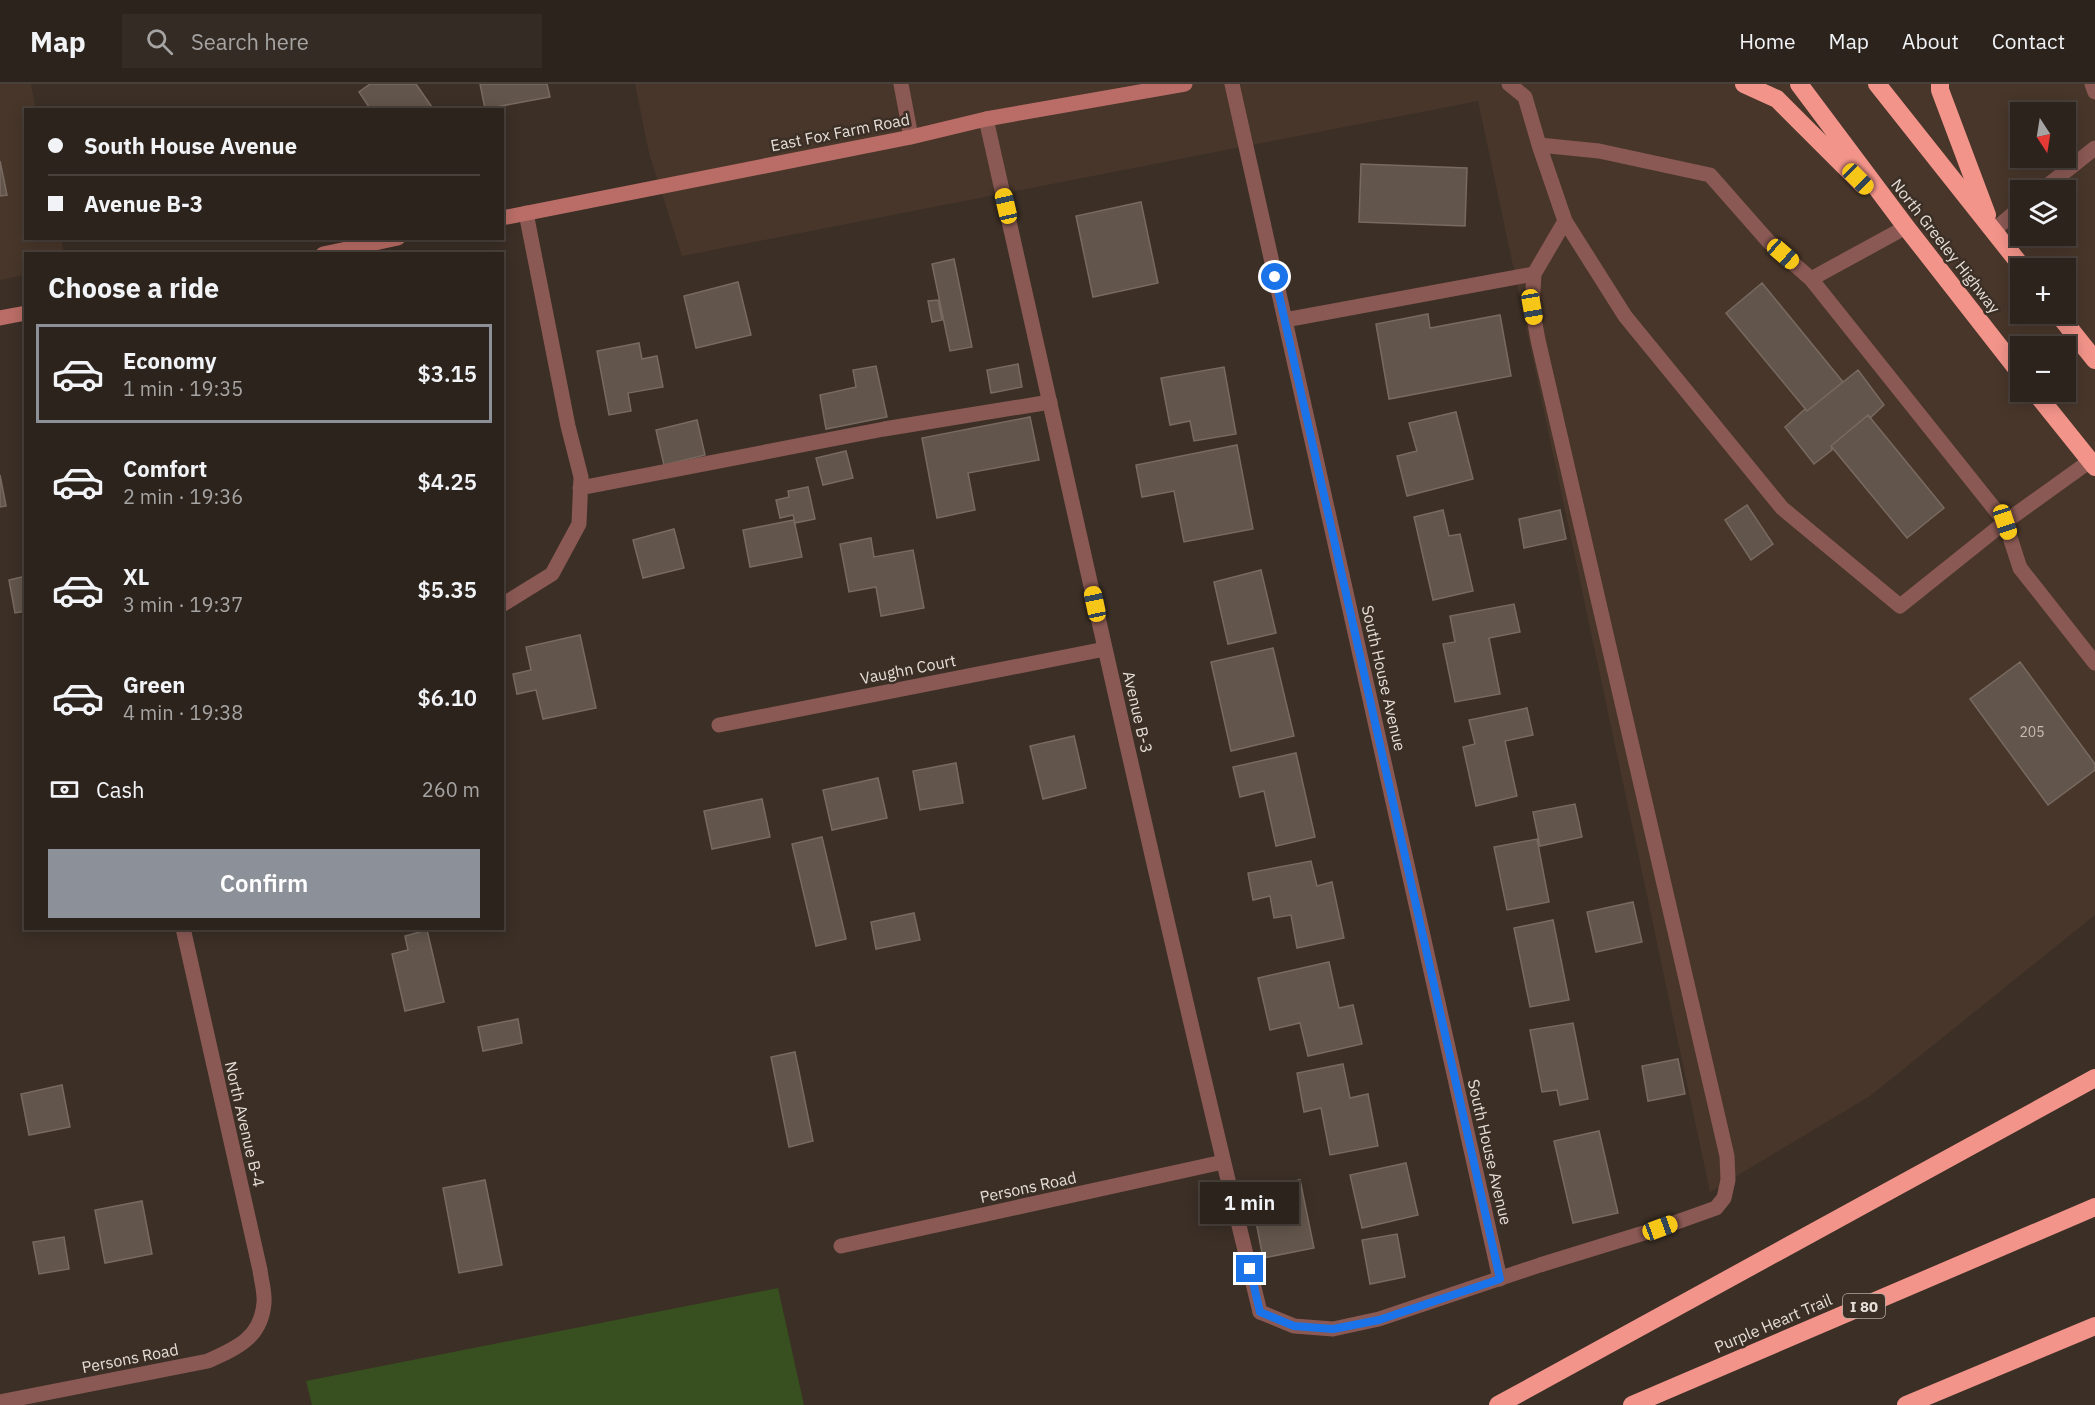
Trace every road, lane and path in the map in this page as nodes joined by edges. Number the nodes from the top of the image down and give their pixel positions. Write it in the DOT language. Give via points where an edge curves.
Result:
graph roads {
  1 [pos="901,84"];
  2 [pos="1185,84"];
  3 [pos="1232,84"];
  4 [pos="1509,84"];
  5 [pos="1744,84"];
  6 [pos="1799,84"];
  7 [pos="1877,84"];
  8 [pos="1940,84"];
  9 [pos="2092,84"];
  10 [pos="2095,92"];
  11 [pos="986,119"];
  12 [pos="911,137"];
  13 [pos="1539,145"];
  14 [pos="2095,148"];
  15 [pos="2055,180"];
  16 [pos="526,213"];
  17 [pos="2010,217"];
  18 [pos="504,218"];
  19 [pos="1565,221"];
  20 [pos="1906,227"];
  21 [pos="1993,231"];
  22 [pos="389,240"];
  23 [pos="332,252"];
  24 [pos="2015,258"];
  25 [pos="1534,274"];
  26 [pos="1811,279"];
  27 [pos="24,313"];
  28 [pos="0,318"];
  29 [pos="1285,320"];
  30 [pos="2066,324"];
  31 [pos="2010,360"];
  32 [pos="2095,360"];
  33 [pos="1050,402"];
  34 [pos="2043,402"];
  35 [pos="2093,461"];
  36 [pos="580,488"];
  37 [pos="2005,522"];
  38 [pos="504,604"];
  39 [pos="1105,649"];
  40 [pos="2095,663"];
  41 [pos="719,725"];
  42 [pos="183,930"];
  43 [pos="2095,1078"];
  44 [pos="1223,1162"];
  45 [pos="2095,1207"];
  46 [pos="841,1246"];
  47 [pos="1500,1279"];
  48 [pos="2095,1326"];
  49 [pos="258,1329"];
  50 [pos="0,1402"];
  51 [pos="1498,1405"];
  52 [pos="1632,1405"];
  53 [pos="1906,1405"];
  1 -- 12 [label="street"];
  2 -- 11 [label="main road, East Fox Farm Road"];
  3 -- 29 [label="street, South House Avenue"];
  4 -- 13 [label="street" via="1525,97"];
  5 -- 20 [label="highway" via="1777,99"];
  6 -- 20 [label="highway, North Greeley Highway"];
  7 -- 21 [label="highway"];
  8 -- 21 [label="highway"];
  9 -- 10 [label="street"];
  11 -- 12 [label="main road, East Fox Farm Road"];
  11 -- 33 [label="street, Avenue B-3"];
  12 -- 16 [label="main road, East Fox Farm Road"];
  13 -- 19 [label="street"];
  13 -- 26 [label="street" via="1599,152 1710,175 1768,242"];
  14 -- 15 [label="street"];
  16 -- 18 [label="main road, East Fox Farm Road"];
  16 -- 36 [label="street" via="581,477"];
  17 -- 21 [label="street"];
  19 -- 25 [label="street"];
  19 -- 37 [label="street" via="1625,316 1782,508 1900,606"];
  20 -- 26 [label="street"];
  20 -- 31 [label="highway, North Greeley Highway"];
  21 -- 24 [label="highway"];
  22 -- 23 [label="main road"];
  25 -- 29 [label="street"];
  25 -- 47 [label="street" via="1532,307 1538,340 1727,1156 1728,1180 1724,1198 1716,1208"];
  26 -- 37 [label="street"];
  27 -- 28 [label="main road"];
  29 -- 47 [label="street, South House Avenue"];
  30 -- 32 [label="highway"];
  33 -- 36 [label="street" via="884,429"];
  33 -- 39 [label="street, Avenue B-3"];
  34 -- 35 [label="highway"];
  35 -- 37 [label="street"];
  36 -- 38 [label="street" via="579,524 552,574"];
  37 -- 40 [label="street" via="2020,568"];
  39 -- 41 [label="street, Vaughn Court"];
  39 -- 44 [label="street, Avenue B-3"];
  42 -- 49 [label="street, North Avenue B-4" via="260,1270 264,1302"];
  43 -- 51 [label="highway"];
  44 -- 46 [label="street, Persons Road"];
  44 -- 47 [label="street, Avenue B-3" via="1260,1312 1294,1326 1333,1329 1379,1320"];
  45 -- 52 [label="highway, Purple Heart Trail / I 80"];
  48 -- 53 [label="highway"];
  49 -- 50 [label="street, Persons Road" via="238,1347 208,1360"];
}
